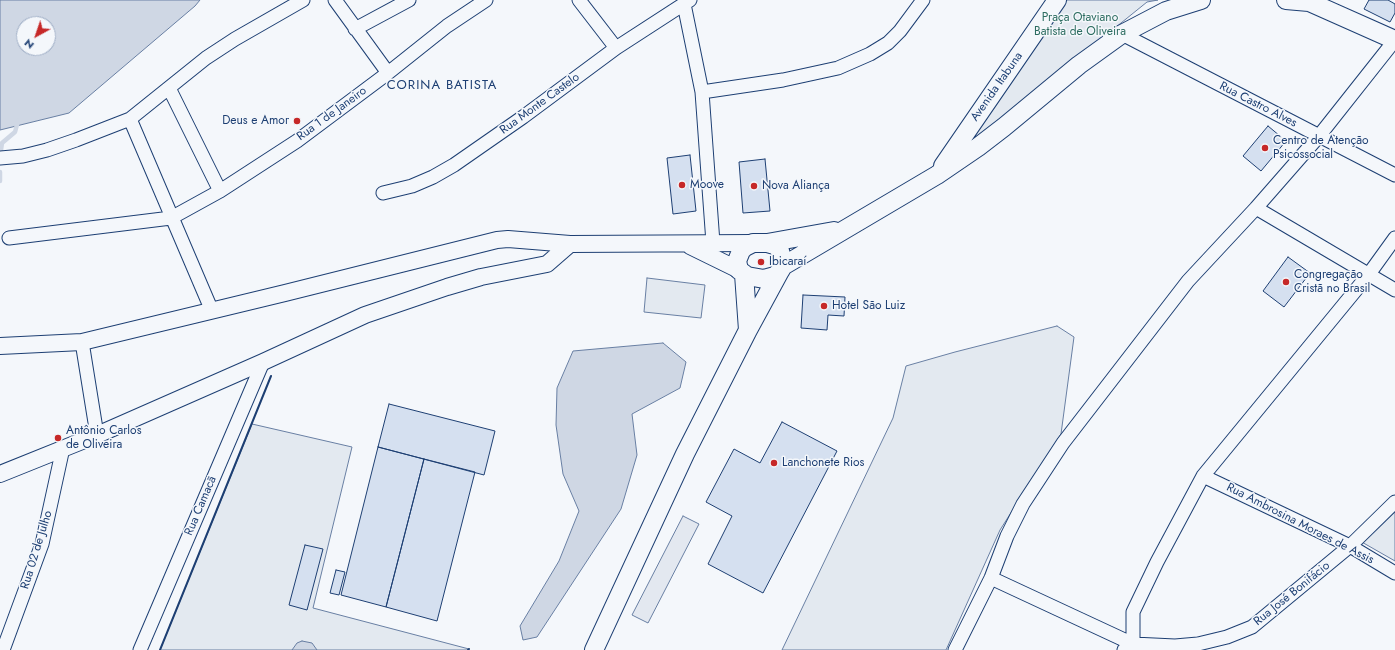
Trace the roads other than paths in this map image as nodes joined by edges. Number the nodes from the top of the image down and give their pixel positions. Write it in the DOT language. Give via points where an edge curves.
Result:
graph roads {
  1 [pos="304,0"];
  2 [pos="335,0"];
  3 [pos="409,0"];
  4 [pos="486,0"];
  5 [pos="579,0"];
  6 [pos="923,0"];
  7 [pos="1057,0"];
  8 [pos="1201,0"];
  9 [pos="1286,0"];
  10 [pos="1307,1"];
  11 [pos="687,2"];
  12 [pos="355,28"];
  13 [pos="1122,34"];
  14 [pos="1395,40"];
  15 [pos="616,48"];
  16 [pos="388,73"];
  17 [pos="169,88"];
  18 [pos="702,92"];
  19 [pos="130,119"];
  20 [pos="1319,136"];
  21 [pos="2,158"];
  22 [pos="937,175"];
  23 [pos="1395,175"];
  24 [pos="220,191"];
  25 [pos="383,193"];
  26 [pos="1256,208"];
  27 [pos="171,218"];
  28 [pos="844,229"];
  29 [pos="9,238"];
  30 [pos="1395,238"];
  31 [pos="760,243"];
  32 [pos="570,244"];
  33 [pos="712,249"];
  34 [pos="782,269"];
  35 [pos="741,272"];
  36 [pos="1369,274"];
  37 [pos="1395,290"];
  38 [pos="212,311"];
  39 [pos="748,330"];
  40 [pos="82,342"];
  41 [pos="0,346"];
  42 [pos="263,362"];
  43 [pos="96,435"];
  44 [pos="63,448"];
  45 [pos="0,474"];
  46 [pos="1204,476"];
  47 [pos="1395,502"];
  48 [pos="1350,546"];
  49 [pos="1395,573"];
  50 [pos="991,578"];
  51 [pos="1128,647"];
  52 [pos="3,650"];
  53 [pos="140,650"];
  54 [pos="594,650"];
  55 [pos="955,650"];
  1 -- 17 [label="street" via="235,39"];
  2 -- 12 [label="street"];
  3 -- 12 [label="street"];
  4 -- 16 [label="street, Rua 1 de Janeiro" via="446,26"];
  5 -- 15 [label="street"];
  6 -- 18 [label="street" via="888,43 838,68 783,80"];
  7 -- 22 [label="main road, Avenida Itabuna"];
  8 -- 13 [label="main road" via="1166,11"];
  9 -- 10 [label="main road"];
  10 -- 14 [label="main road"];
  11 -- 15 [label="street, Rua Monte Castelo"];
  11 -- 18 [label="street"];
  12 -- 16 [label="street"];
  13 -- 20 [label="street, Rua Castro Alves"];
  13 -- 22 [label="main road" via="1079,65 1004,128"];
  14 -- 20 [label="street"];
  15 -- 25 [label="street, Rua Monte Castelo" via="454,165 412,186"];
  16 -- 24 [label="street, Rua 1 de Janeiro" via="297,141"];
  17 -- 19 [label="street"];
  17 -- 24 [label="street"];
  18 -- 33 [label="street"];
  19 -- 21 [label="street" via="47,150"];
  19 -- 27 [label="street"];
  20 -- 23 [label="street, Rua Castro Alves"];
  20 -- 26 [label="street"];
  22 -- 28 [label="main road"];
  24 -- 27 [label="street, Rua 1 de Janeiro"];
  26 -- 36 [label="street"];
  26 -- 50 [label="street" via="1188,281 1063,443 1023,504"];
  27 -- 29 [label="street"];
  27 -- 38 [label="street"];
  28 -- 31 [label="main road"];
  28 -- 34 [label="main road"];
  30 -- 36 [label="street"];
  31 -- 33 [label="street"];
  31 -- 34 [label="main road" via="777,246 783,262"];
  31 -- 35 [label="main road" via="745,247 738,256"];
  32 -- 33 [label="street" via="685,244"];
  32 -- 38 [label="street" via="497,240"];
  32 -- 42 [label="street" via="547,264 481,277 365,315"];
  33 -- 35 [label="street"];
  34 -- 35 [label="main road" via="775,276 764,279 752,278"];
  34 -- 39 [label="main road"];
  35 -- 39 [label="main road"];
  36 -- 37 [label="street"];
  36 -- 46 [label="street"];
  38 -- 40 [label="street"];
  39 -- 54 [label="main road" via="685,454"];
  40 -- 41 [label="street"];
  40 -- 43 [label="street"];
  42 -- 43 [label="street"];
  42 -- 53 [label="street, Rua Camacã"];
  43 -- 44 [label="street"];
  44 -- 45 [label="street"];
  44 -- 52 [label="street, Rua 02 de Julho" via="42,544"];
  46 -- 48 [label="street, Rua Ambrosina Moraes de Assis"];
  46 -- 51 [label="street" via="1133,612"];
  47 -- 48 [label="street, Rua José Bonifácio"];
  48 -- 49 [label="street, Rua Ambrosina Moraes de Assis"];
  48 -- 51 [label="street, Rua José Bonifácio" via="1252,627 1227,637 1198,644"];
  50 -- 51 [label="street"];
  50 -- 55 [label="street"];
}
